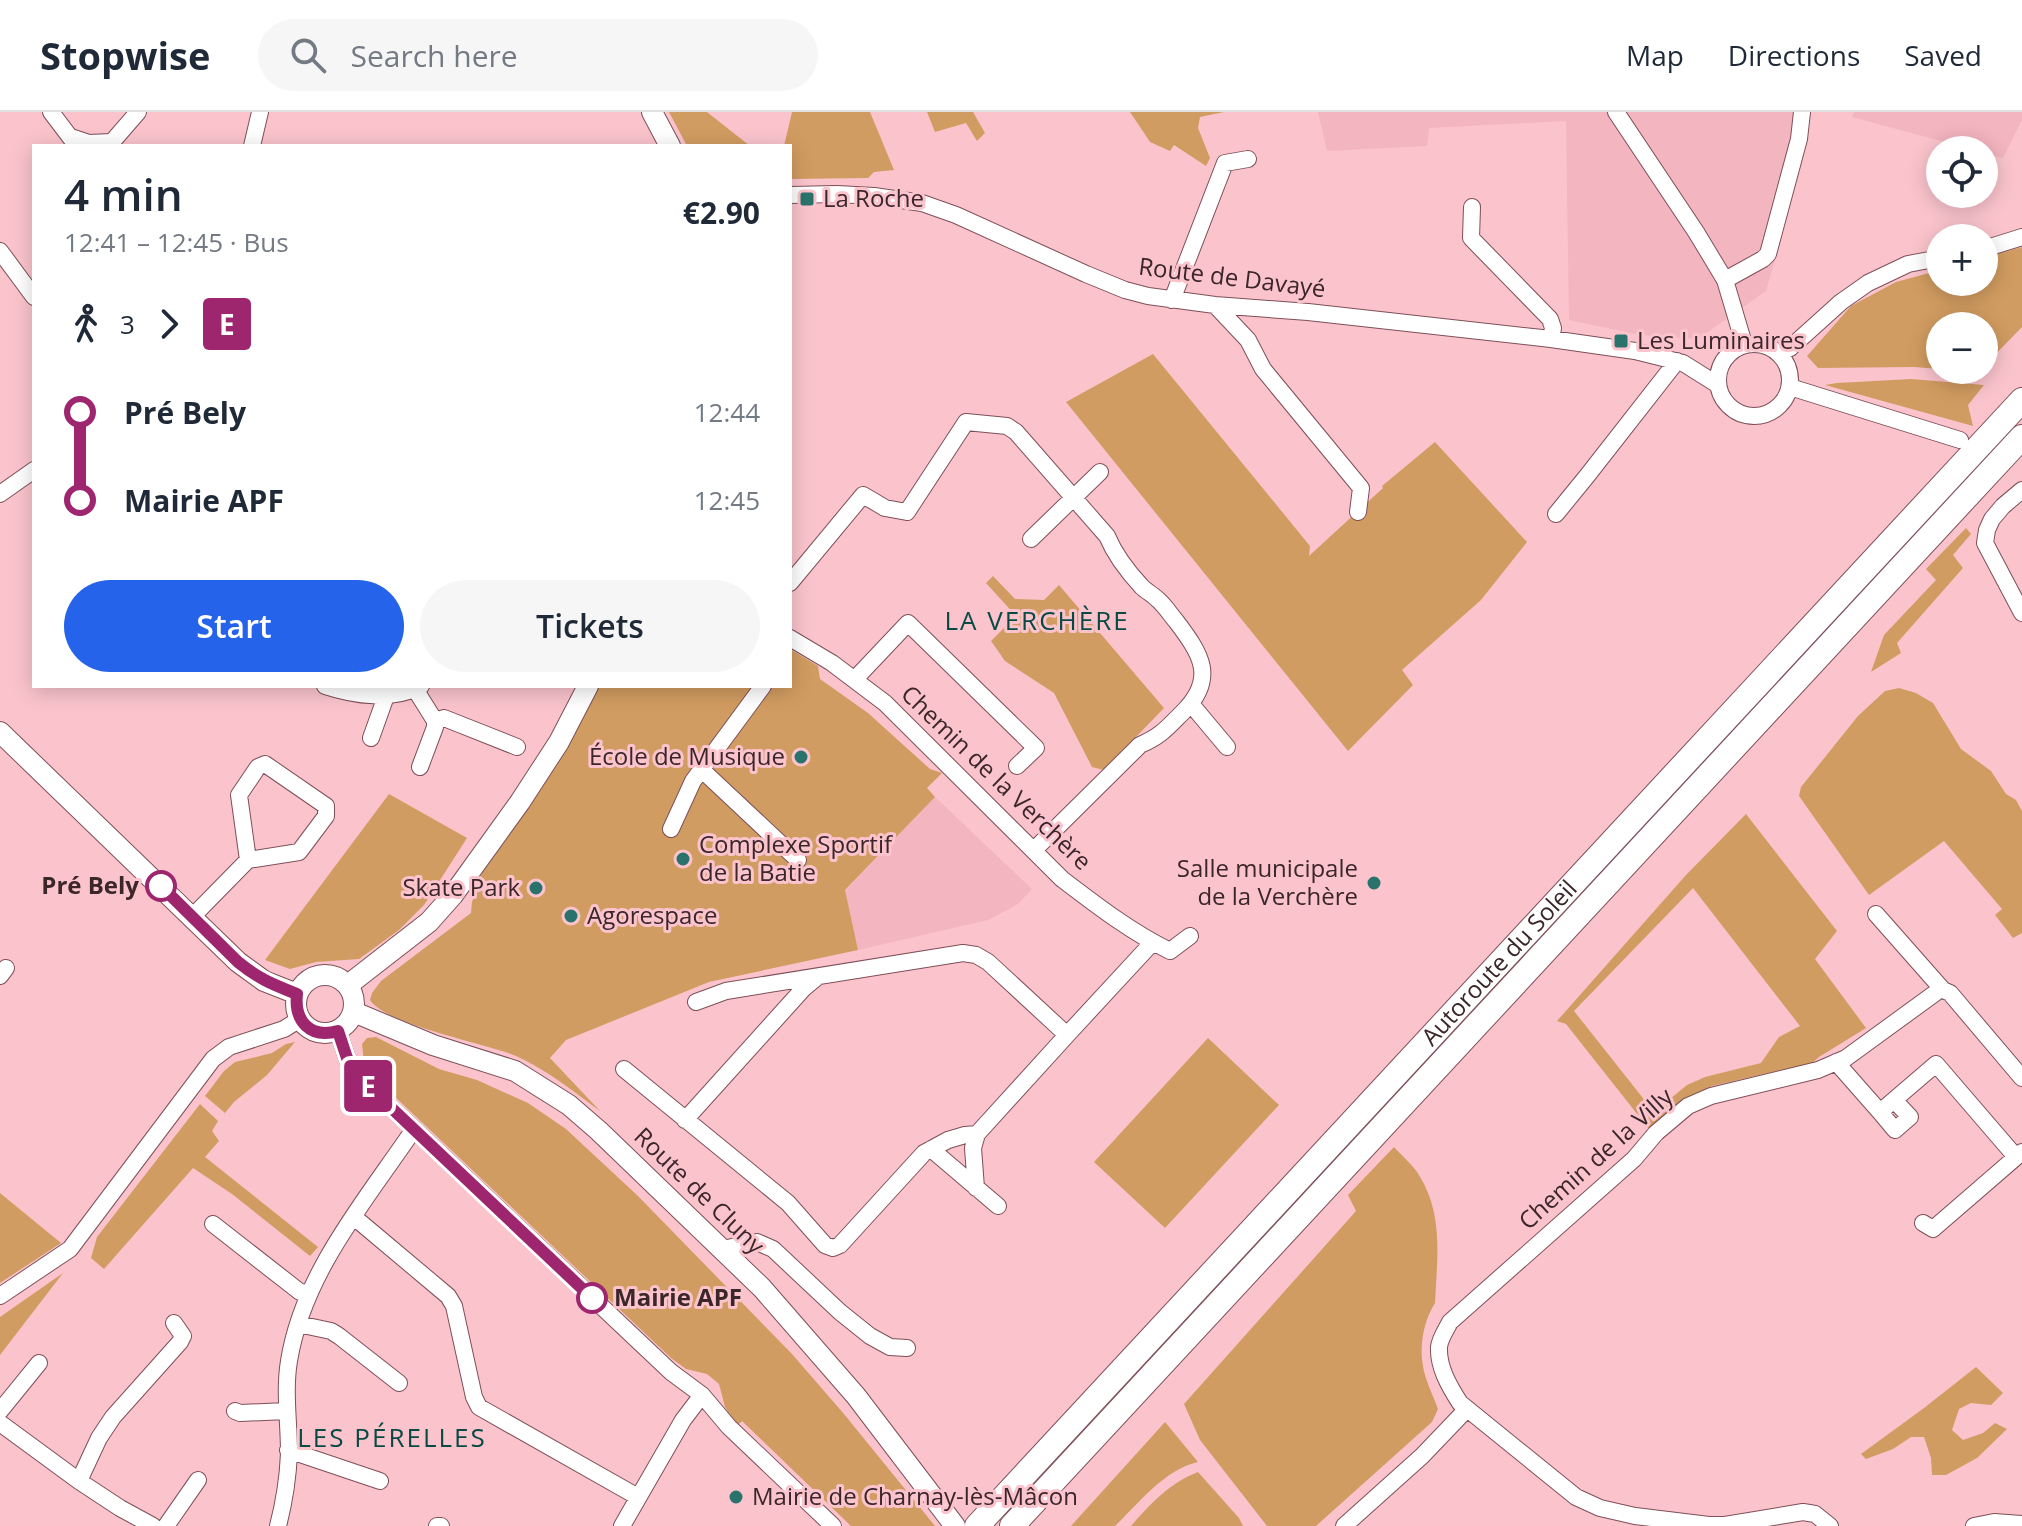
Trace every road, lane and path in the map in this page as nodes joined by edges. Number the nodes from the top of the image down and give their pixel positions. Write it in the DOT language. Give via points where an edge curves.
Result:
graph roads {
  1 [pos="51,112"];
  2 [pos="138,112"];
  3 [pos="260,112"];
  4 [pos="651,112"];
  5 [pos="1616,112"];
  6 [pos="1802,112"];
  7 [pos="74,142"];
  8 [pos="112,144"];
  9 [pos="252,144"];
  10 [pos="658,144"];
  11 [pos="669,144"];
  12 [pos="1248,159"];
  13 [pos="792,195"];
  14 [pos="1472,207"];
  15 [pos="2022,237"];
  16 [pos="1998,245"];
  17 [pos="0,251"];
  18 [pos="1926,261"];
  19 [pos="1725,280"];
  20 [pos="32,294"];
  21 [pos="1172,300"];
  22 [pos="1215,305"];
  23 [pos="1551,339"];
  24 [pos="1744,344"];
  25 [pos="1779,354"];
  26 [pos="1724,359"];
  27 [pos="1680,362"];
  28 [pos="1718,385"];
  29 [pos="1790,387"];
  30 [pos="2022,400"];
  31 [pos="2022,437"];
  32 [pos="1960,440"];
  33 [pos="32,471"];
  34 [pos="1100,472"];
  35 [pos="2022,490"];
  36 [pos="0,494"];
  37 [pos="1073,498"];
  38 [pos="1358,512"];
  39 [pos="1556,514"];
  40 [pos="1031,539"];
  41 [pos="792,581"];
  42 [pos="2022,613"];
  43 [pos="792,642"];
  44 [pos="855,679"];
  45 [pos="332,688"];
  46 [pos="418,688"];
  47 [pos="587,688"];
  48 [pos="762,688"];
  49 [pos="386,696"];
  50 [pos="1191,704"];
  51 [pos="435,721"];
  52 [pos="0,732"];
  53 [pos="371,738"];
  54 [pos="517,747"];
  55 [pos="1227,747"];
  56 [pos="1017,766"];
  57 [pos="420,767"];
  58 [pos="702,770"];
  59 [pos="671,829"];
  60 [pos="1034,850"];
  61 [pos="248,860"];
  62 [pos="798,860"];
  63 [pos="1876,914"];
  64 [pos="193,916"];
  65 [pos="1190,936"];
  66 [pos="1153,942"];
  67 [pos="817,977"];
  68 [pos="348,985"];
  69 [pos="1943,990"];
  70 [pos="297,994"];
  71 [pos="696,1002"];
  72 [pos="354,1012"];
  73 [pos="300,1019"];
  74 [pos="338,1031"];
  75 [pos="1067,1035"];
  76 [pos="1836,1062"];
  77 [pos="624,1069"];
  78 [pos="2022,1078"];
  79 [pos="685,1120"];
  80 [pos="414,1129"];
  81 [pos="977,1134"];
  82 [pos="931,1149"];
  83 [pos="2019,1155"];
  84 [pos="976,1188"];
  85 [pos="998,1206"];
  86 [pos="354,1217"];
  87 [pos="1923,1223"];
  88 [pos="213,1224"];
  89 [pos="722,1249"];
  90 [pos="309,1293"];
  91 [pos="0,1296"];
  92 [pos="174,1323"];
  93 [pos="298,1324"];
  94 [pos="907,1348"];
  95 [pos="39,1363"];
  96 [pos="399,1383"];
  97 [pos="702,1395"];
  98 [pos="1466,1410"];
  99 [pos="0,1411"];
  100 [pos="235,1411"];
  101 [pos="286,1411"];
  102 [pos="0,1423"];
  103 [pos="288,1450"];
  104 [pos="198,1480"];
  105 [pos="79,1481"];
  106 [pos="380,1481"];
  107 [pos="638,1497"];
  108 [pos="2022,1524"];
  109 [pos="153,1526"];
  110 [pos="166,1526"];
  111 [pos="278,1526"];
  112 [pos="622,1526"];
  113 [pos="833,1526"];
  114 [pos="955,1526"];
  115 [pos="977,1526"];
  116 [pos="1012,1526"];
  117 [pos="1344,1526"];
  118 [pos="1830,1526"];
  119 [pos="1974,1526"];
  1 -- 7 [label="street"];
  2 -- 8 [label="street"];
  3 -- 9 [label="street"];
  4 -- 10 [label="main road"];
  4 -- 11 [label="main road"];
  5 -- 19 [label="street"];
  6 -- 19 [label="street" via="1768,254"];
  7 -- 8 [label="street"];
  12 -- 21 [label="street" via="1225,163"];
  13 -- 21 [label="street, Route de Davayé" via="874,196 922,203 1125,290"];
  14 -- 23 [label="street" via="1471,238 1550,319"];
  15 -- 16 [label="street"];
  17 -- 20 [label="street"];
  18 -- 25 [label="street" via="1868,283"];
  19 -- 24 [label="street"];
  21 -- 22 [label="street, Route de Davayé"];
  22 -- 23 [label="street, Route de Davayé"];
  22 -- 38 [label="street" via="1361,488"];
  23 -- 27 [label="street, Route de Davayé"];
  24 -- 25 [label="street" via="1770,347"];
  24 -- 26 [label="street"];
  25 -- 29 [label="street" via="1787,363"];
  26 -- 27 [label="street, Route de Davayé"];
  26 -- 28 [label="street"];
  27 -- 28 [label="street, Route de Davayé"];
  27 -- 39 [label="street"];
  28 -- 29 [label="street" via="1728,405 1759,417 1779,407"];
  29 -- 32 [label="street"];
  30 -- 115 [label="highway, Autoroute du Soleil"];
  31 -- 116 [label="highway, Autoroute du Soleil"];
  33 -- 36 [label="street"];
  34 -- 37 [label="street"];
  35 -- 42 [label="street" via="1992,519 1985,543"];
  37 -- 40 [label="street"];
  37 -- 41 [label="street" via="1016,432 1007,426 966,422 907,512 885,508 863,495"];
  37 -- 50 [label="street" via="1197,651 1204,670"];
  43 -- 44 [label="street, Chemin de la Verchère"];
  44 -- 56 [label="street" via="908,623 1036,748"];
  44 -- 60 [label="street, Chemin de la Verchère"];
  45 -- 49 [label="street"];
  46 -- 49 [label="street"];
  46 -- 51 [label="street"];
  47 -- 68 [label="main road" via="559,742 453,895 429,922"];
  48 -- 58 [label="street"];
  49 -- 53 [label="street"];
  50 -- 55 [label="street"];
  50 -- 60 [label="street" via="1158,737 1140,745"];
  51 -- 54 [label="street" via="444,718"];
  51 -- 57 [label="street"];
  52 -- 64 [label="main road"];
  58 -- 59 [label="street"];
  58 -- 62 [label="street"];
  60 -- 66 [label="street, Chemin de la Verchère" via="1062,879"];
  61 -- 61 [label="street" via="299,852 326,816 326,806 265,764 239,795"];
  61 -- 64 [label="street"];
  63 -- 69 [label="street"];
  64 -- 70 [label="main road" via="252,973"];
  65 -- 66 [label="street, Chemin de la Verchère" via="1170,951"];
  66 -- 75 [label="street"];
  67 -- 71 [label="street" via="726,991"];
  67 -- 75 [label="street" via="976,955"];
  67 -- 79 [label="street"];
  68 -- 70 [label="main road" via="340,978 318,975"];
  68 -- 72 [label="main road"];
  69 -- 76 [label="street, Chemin de la Villy"];
  69 -- 78 [label="street"];
  70 -- 73 [label="main road"];
  72 -- 74 [label="main road"];
  72 -- 89 [label="main road, Route de Cluny" via="515,1071 569,1105"];
  73 -- 74 [label="main road" via="313,1031"];
  73 -- 91 [label="street" via="229,1047 213,1059 70,1249"];
  74 -- 80 [label="street" via="350,1064"];
  75 -- 81 [label="street"];
  76 -- 83 [label="street" via="1895,1130 1910,1117 1894,1100 1936,1064"];
  76 -- 98 [label="street, Chemin de la Villy" via="1688,1106 1450,1322 1439,1344 1440,1361 1447,1383"];
  77 -- 79 [label="street"];
  79 -- 82 [label="street" via="788,1203 833,1248"];
  80 -- 86 [label="street"];
  80 -- 97 [label="street" via="671,1372"];
  81 -- 82 [label="street"];
  81 -- 84 [label="street"];
  82 -- 84 [label="street"];
  83 -- 87 [label="street" via="1933,1229"];
  84 -- 85 [label="street"];
  86 -- 90 [label="street"];
  86 -- 107 [label="street" via="448,1296 479,1407"];
  88 -- 90 [label="street" via="300,1292"];
  89 -- 94 [label="street" via="757,1242 773,1249 870,1336 890,1347"];
  89 -- 114 [label="main road, Route de Cluny" via="856,1396"];
  90 -- 93 [label="street"];
  92 -- 105 [label="street" via="183,1336 180,1342 113,1417"];
  93 -- 96 [label="street" via="331,1331"];
  93 -- 101 [label="street"];
  95 -- 99 [label="street"];
  97 -- 107 [label="street"];
  97 -- 113 [label="street"];
  98 -- 117 [label="street"];
  98 -- 118 [label="street, Chemin de la Villy" via="1576,1497 1600,1508 1709,1525 1803,1512"];
  100 -- 101 [label="street"];
  101 -- 103 [label="street"];
  102 -- 105 [label="street"];
  103 -- 106 [label="street"];
  103 -- 111 [label="street"];
  104 -- 110 [label="street"];
  105 -- 109 [label="street"];
  107 -- 112 [label="street"];
  108 -- 119 [label="street"];
}
